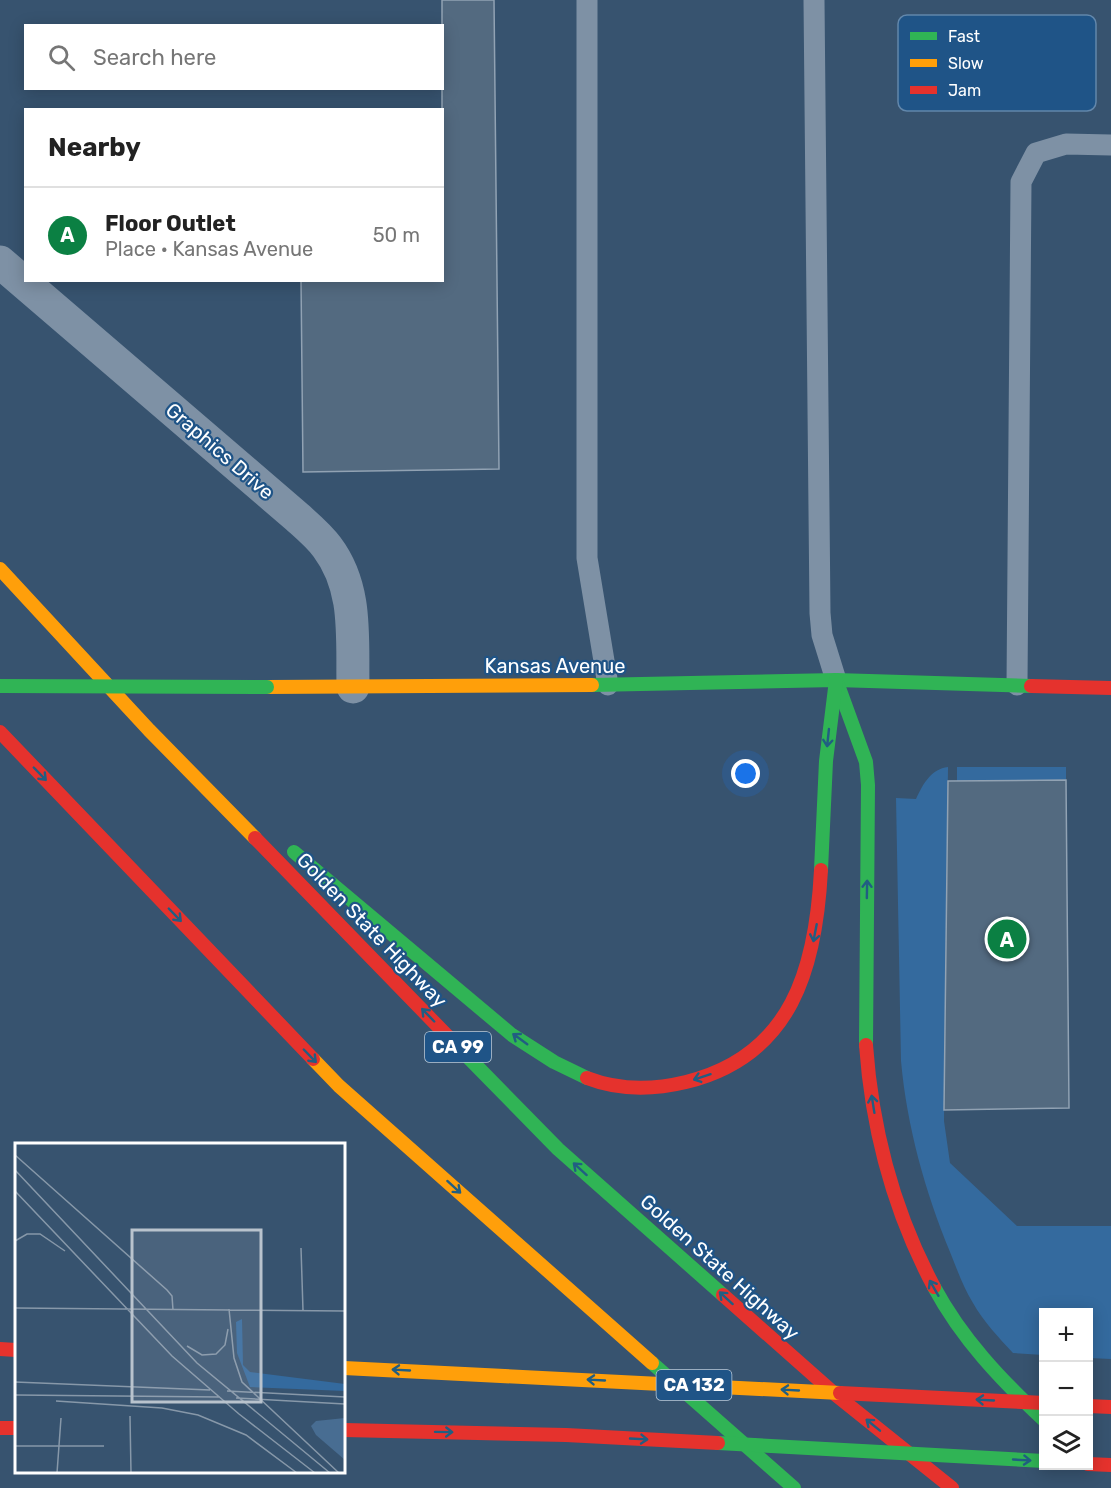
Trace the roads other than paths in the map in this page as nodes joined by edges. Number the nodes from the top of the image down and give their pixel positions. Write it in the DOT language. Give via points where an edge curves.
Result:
graph roads {
  1 [pos="587,0"];
  2 [pos="814,0"];
  3 [pos="1111,145"];
  4 [pos="0,262"];
  5 [pos="0,569"];
  6 [pos="836,680"];
  7 [pos="608,685"];
  8 [pos="1017,685"];
  9 [pos="0,686"];
  10 [pos="353,687"];
  11 [pos="1111,688"];
  12 [pos="149,730"];
  13 [pos="0,732"];
  14 [pos="257,821"];
  15 [pos="285,843"];
  16 [pos="0,1349"];
  17 [pos="15,1350"];
  18 [pos="345,1368"];
  19 [pos="1039,1403"];
  20 [pos="1093,1406"];
  21 [pos="1111,1407"];
  22 [pos="1040,1416"];
  23 [pos="345,1430"];
  24 [pos="1093,1460"];
  25 [pos="1039,1461"];
  26 [pos="1093,1464"];
  27 [pos="1111,1465"];
  28 [pos="1111,1476"];
  29 [pos="794,1488"];
  30 [pos="952,1488"];
  1 -- 7 [label="lane" via="587,558"];
  2 -- 6 [label="lane" via="820,613 822,635"];
  3 -- 8 [label="lane" via="1066,144 1036,153 1021,182"];
  4 -- 10 [label="street, Graphics Drive" via="327,546 343,573 351,602"];
  5 -- 12 [label="main road, Golden State Highway / CA 99"];
  6 -- 7 [label="main road, Kansas Avenue"];
  6 -- 8 [label="main road, Kansas Avenue"];
  6 -- 15 [label="main road, one-way" via="826,761 819,912 800,988 789,1011 748,1056 718,1072 689,1081 617,1086 572,1071 547,1057 492,1018"];
  22 -- 6 [label="main road, one-way" via="988,1368 933,1289 893,1193 867,1057 866,762"];
  7 -- 10 [label="main road, Kansas Avenue"];
  8 -- 11 [label="main road, Kansas Avenue"];
  9 -- 10 [label="main road, Kansas Avenue, bridge"];
  12 -- 14 [label="main road"];
  30 -- 12 [label="main road, Golden State Highway / CA 99, one-way" via="836,1395 558,1149"];
  13 -- 29 [label="main road, one-way" via="339,1086"];
  16 -- 17 [label="main road"];
  19 -- 18 [label="main road, CA 132, one-way, bridge"];
  20 -- 21 [label="main road"];
  23 -- 25 [label="main road, one-way, bridge" via="577,1436"];
  24 -- 28 [label="main road"];
  26 -- 27 [label="main road, bridge"];
}
